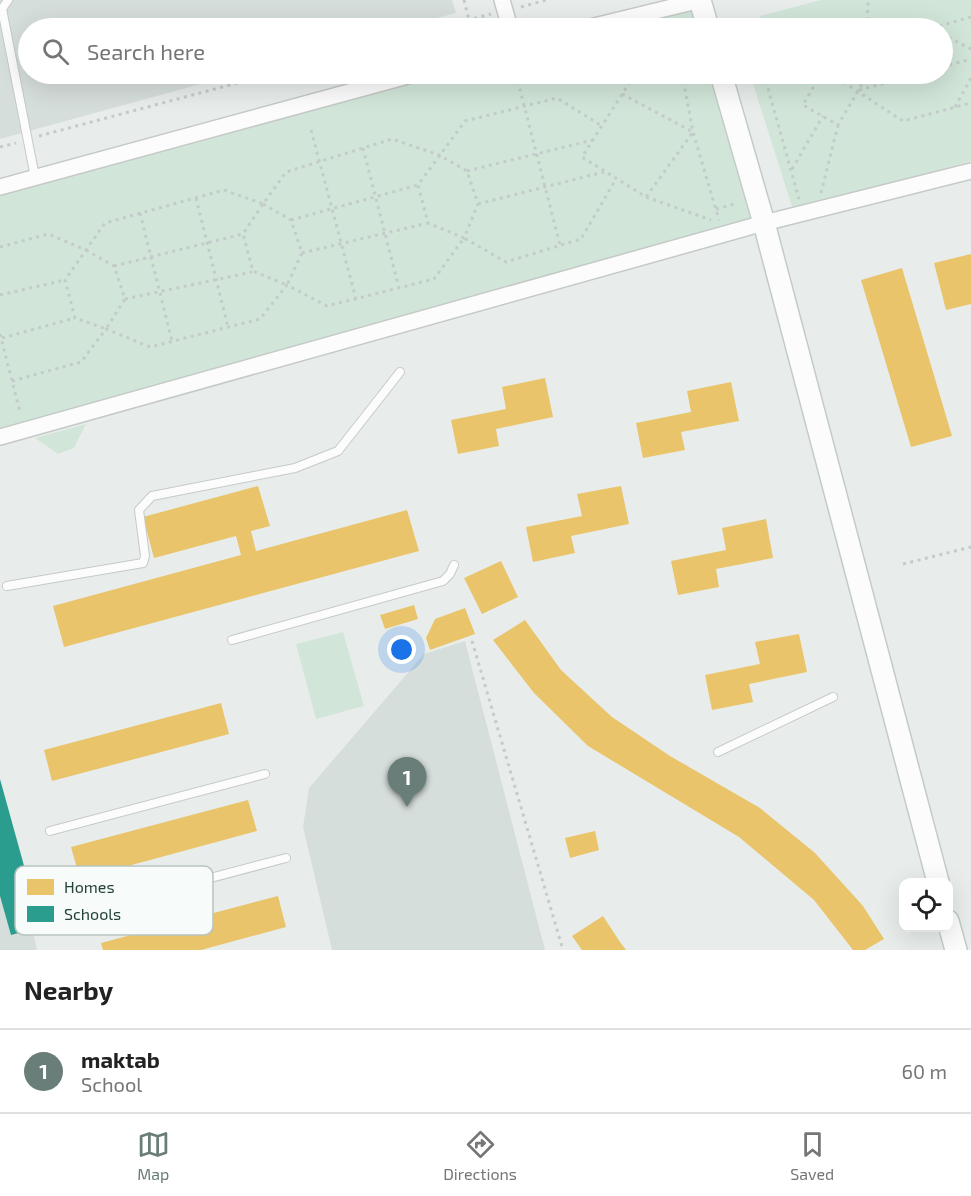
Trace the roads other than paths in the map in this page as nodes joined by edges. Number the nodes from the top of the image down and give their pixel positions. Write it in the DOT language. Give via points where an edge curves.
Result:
graph roads {
  1 [pos="8,0"];
  2 [pos="700,0"];
  3 [pos="627,18"];
  4 [pos="705,18"];
  5 [pos="378,84"];
  6 [pos="724,84"];
  7 [pos="971,171"];
  8 [pos="35,177"];
  9 [pos="0,187"];
  10 [pos="764,223"];
  11 [pos="400,372"];
  12 [pos="0,437"];
  13 [pos="454,566"];
  14 [pos="7,586"];
  15 [pos="232,640"];
  16 [pos="833,697"];
  17 [pos="718,752"];
  18 [pos="265,774"];
  19 [pos="50,831"];
  20 [pos="286,858"];
  21 [pos="213,877"];
  22 [pos="937,878"];
  23 [pos="951,932"];
  24 [pos="956,950"];
  1 -- 8 [label="lane" via="2,9"];
  2 -- 3 [label="street"];
  2 -- 4 [label="street"];
  5 -- 8 [label="street"];
  6 -- 10 [label="street"];
  7 -- 10 [label="street"];
  8 -- 9 [label="street"];
  10 -- 12 [label="street"];
  10 -- 22 [label="street"];
  11 -- 14 [label="lane" via="338,451 295,468 152,496 139,510 143,563"];
  13 -- 15 [label="lane" via="443,581"];
  16 -- 17 [label="lane"];
  18 -- 19 [label="lane"];
  20 -- 21 [label="lane"];
  23 -- 24 [label="street"];
}
